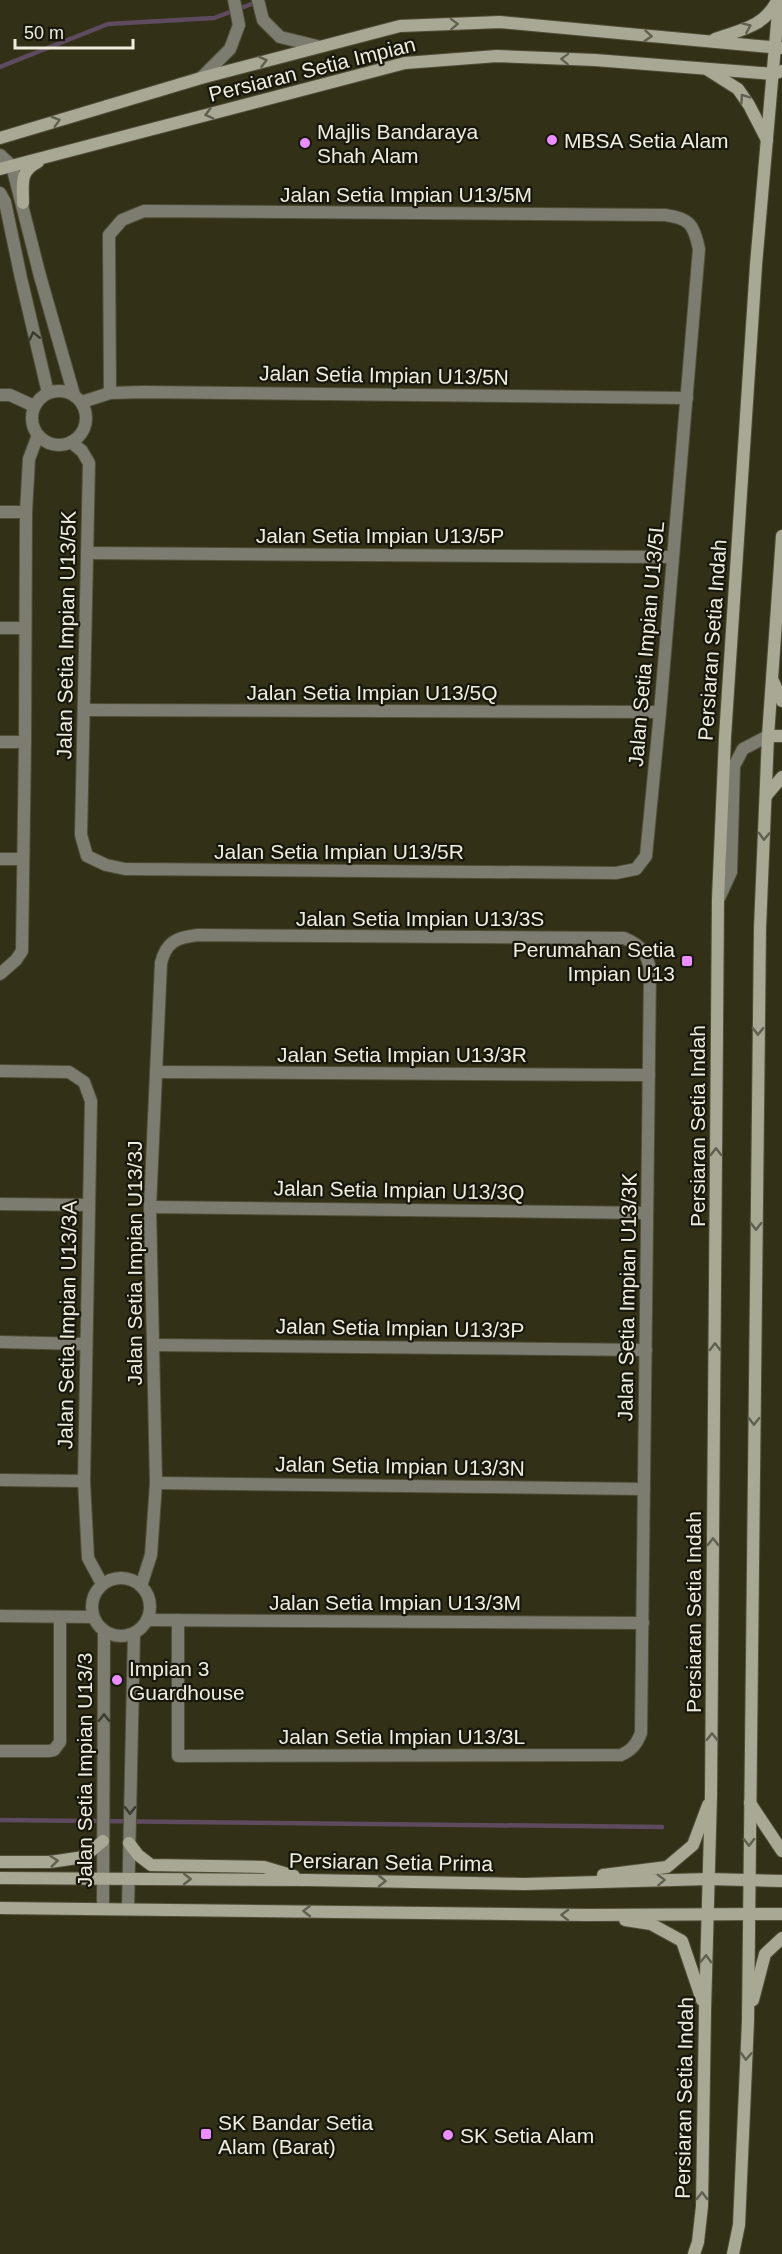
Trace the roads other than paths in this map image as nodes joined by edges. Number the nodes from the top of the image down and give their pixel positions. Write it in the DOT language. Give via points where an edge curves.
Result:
graph roads {
  1 [pos="234,0"];
  2 [pos="258,0"];
  3 [pos="778,0"];
  4 [pos="708,41"];
  5 [pos="317,46"];
  6 [pos="778,47"];
  7 [pos="707,69"];
  8 [pos="778,73"];
  9 [pos="201,78"];
  10 [pos="0,138"];
  11 [pos="767,141"];
  12 [pos="0,155"];
  13 [pos="50,156"];
  14 [pos="6,167"];
  15 [pos="0,192"];
  16 [pos="23,203"];
  17 [pos="38,267"];
  18 [pos="20,273"];
  19 [pos="48,393"];
  20 [pos="110,393"];
  21 [pos="0,395"];
  22 [pos="687,398"];
  23 [pos="78,399"];
  24 [pos="34,406"];
  25 [pos="38,435"];
  26 [pos="71,442"];
  27 [pos="0,512"];
  28 [pos="26,512"];
  29 [pos="782,536"];
  30 [pos="87,553"];
  31 [pos="672,557"];
  32 [pos="0,628"];
  33 [pos="25,628"];
  34 [pos="772,680"];
  35 [pos="782,701"];
  36 [pos="84,710"];
  37 [pos="660,712"];
  38 [pos="768,736"];
  39 [pos="782,736"];
  40 [pos="0,742"];
  41 [pos="25,742"];
  42 [pos="782,777"];
  43 [pos="766,796"];
  44 [pos="81,835"];
  45 [pos="0,859"];
  46 [pos="23,859"];
  47 [pos="616,873"];
  48 [pos="718,899"];
  49 [pos="171,942"];
  50 [pos="5,971"];
  51 [pos="650,971"];
  52 [pos="0,1071"];
  53 [pos="156,1072"];
  54 [pos="649,1075"];
  55 [pos="0,1204"];
  56 [pos="88,1205"];
  57 [pos="150,1206"];
  58 [pos="647,1213"];
  59 [pos="0,1342"];
  60 [pos="86,1344"];
  61 [pos="153,1345"];
  62 [pos="646,1350"];
  63 [pos="0,1480"];
  64 [pos="84,1481"];
  65 [pos="156,1483"];
  66 [pos="644,1489"];
  67 [pos="102,1584"];
  68 [pos="141,1586"];
  69 [pos="0,1616"];
  70 [pos="60,1617"];
  71 [pos="93,1617"];
  72 [pos="147,1620"];
  73 [pos="178,1620"];
  74 [pos="643,1623"];
  75 [pos="104,1631"];
  76 [pos="134,1633"];
  77 [pos="0,1751"];
  78 [pos="711,1795"];
  79 [pos="749,1802"];
  80 [pos="103,1841"];
  81 [pos="129,1843"];
  82 [pos="782,1851"];
  83 [pos="0,1862"];
  84 [pos="0,1878"];
  85 [pos="103,1879"];
  86 [pos="129,1879"];
  87 [pos="709,1879"];
  88 [pos="308,1880"];
  89 [pos="749,1881"];
  90 [pos="782,1881"];
  91 [pos="525,1884"];
  92 [pos="0,1908"];
  93 [pos="103,1909"];
  94 [pos="128,1909"];
  95 [pos="708,1913"];
  96 [pos="749,1914"];
  97 [pos="782,1914"];
  98 [pos="588,1915"];
  99 [pos="782,1938"];
  100 [pos="705,2010"];
  101 [pos="748,2021"];
  102 [pos="694,2254"];
  103 [pos="733,2254"];
  1 -- 9 [label="street" via="239,25 230,49"];
  2 -- 5 [label="street" via="263,20 280,37"];
  4 -- 3 [label="street, one-way" via="752,26 771,14"];
  3 -- 6 [label="street, Persiaran Setia Indah"];
  5 -- 4 [label="street, Persiaran Setia Impian, one-way" via="400,26 500,22"];
  4 -- 6 [label="street, Persiaran Setia Impian"];
  9 -- 5 [label="street, Persiaran Setia Impian, one-way"];
  6 -- 8 [label="street, Persiaran Setia Indah"];
  7 -- 8 [label="street, Persiaran Setia Impian"];
  11 -- 7 [label="street, one-way" via="738,89"];
  7 -- 13 [label="street, Persiaran Setia Impian, one-way" via="496,56 405,63"];
  8 -- 11 [label="street, Persiaran Setia Indah"];
  10 -- 9 [label="street, Persiaran Setia Impian, one-way"];
  11 -- 48 [label="street, Persiaran Setia Indah" via="725,737"];
  12 -- 14 [label="street"];
  13 -- 14 [label="street, Persiaran Setia Impian"];
  13 -- 16 [label="street" via="24,172"];
  14 -- 16 [label="street"];
  15 -- 18 [label="street"];
  16 -- 17 [label="street"];
  17 -- 18 [label="street"];
  17 -- 23 [label="street"];
  19 -- 18 [label="street, one-way"];
  19 -- 23 [label="street" via="66,391"];
  19 -- 24 [label="street"];
  20 -- 22 [label="street, Jalan Setia Impian U13/5N"];
  20 -- 22 [label="street, Jalan Setia Impian U13/5M" via="109,235 122,220 144,211 664,215 690,223 699,249"];
  20 -- 23 [label="street, Jalan Setia Impian U13/5N"];
  21 -- 24 [label="street" via="10,395"];
  22 -- 31 [label="street, Jalan Setia Impian U13/5L"];
  23 -- 26 [label="street" via="87,420"];
  24 -- 25 [label="street" via="32,421"];
  25 -- 26 [label="street" via="53,444"];
  25 -- 28 [label="street" via="29,459"];
  26 -- 30 [label="street, Jalan Setia Impian U13/5K" via="89,463"];
  27 -- 28 [label="street"];
  28 -- 33 [label="street"];
  29 -- 34 [label="street"];
  30 -- 31 [label="street, Jalan Setia Impian U13/5P"];
  30 -- 36 [label="street, Jalan Setia Impian U13/5K"];
  31 -- 37 [label="street, Jalan Setia Impian U13/5L"];
  32 -- 33 [label="street"];
  33 -- 41 [label="street"];
  34 -- 35 [label="street"];
  34 -- 38 [label="street"];
  36 -- 37 [label="street, Jalan Setia Impian U13/5Q"];
  36 -- 44 [label="street, Jalan Setia Impian U13/5K"];
  37 -- 47 [label="street, Jalan Setia Impian U13/5L" via="646,856 636,869"];
  38 -- 39 [label="street"];
  38 -- 43 [label="street"];
  38 -- 48 [label="street" via="743,749 734,766 731,872"];
  40 -- 41 [label="street"];
  41 -- 46 [label="street"];
  42 -- 43 [label="street"];
  43 -- 79 [label="street, one-way" via="760,927"];
  44 -- 47 [label="street, Jalan Setia Impian U13/5R" via="87,856 125,869"];
  45 -- 46 [label="street"];
  46 -- 50 [label="street" via="22,951"];
  78 -- 48 [label="street, Persiaran Setia Indah, one-way"];
  49 -- 51 [label="street, Jalan Setia Impian U13/3S" via="198,935 624,939 645,952"];
  49 -- 53 [label="street, Jalan Setia Impian U13/3J" via="161,963"];
  51 -- 54 [label="street, Jalan Setia Impian U13/3K"];
  52 -- 56 [label="street, Jalan Setia Impian U13/3A" via="69,1072 84,1082 91,1101"];
  53 -- 54 [label="street, Jalan Setia Impian U13/3R"];
  53 -- 57 [label="street, Jalan Setia Impian U13/3J"];
  54 -- 58 [label="street, Jalan Setia Impian U13/3K"];
  55 -- 56 [label="street"];
  56 -- 60 [label="street, Jalan Setia Impian U13/3A"];
  57 -- 58 [label="street, Jalan Setia Impian U13/3Q"];
  57 -- 61 [label="street, Jalan Setia Impian U13/3J"];
  58 -- 62 [label="street, Jalan Setia Impian U13/3K"];
  59 -- 60 [label="street"];
  60 -- 64 [label="street, Jalan Setia Impian U13/3A"];
  61 -- 62 [label="street, Jalan Setia Impian U13/3P"];
  61 -- 65 [label="street, Jalan Setia Impian U13/3J"];
  62 -- 66 [label="street, Jalan Setia Impian U13/3K"];
  63 -- 64 [label="street"];
  64 -- 67 [label="street, Jalan Setia Impian U13/3A" via="88,1558"];
  65 -- 66 [label="street, Jalan Setia Impian U13/3N"];
  65 -- 68 [label="street, Jalan Setia Impian U13/3J" via="151,1555"];
  66 -- 74 [label="street, Jalan Setia Impian U13/3K"];
  67 -- 68 [label="street" via="115,1578 129,1579"];
  67 -- 71 [label="street" via="92,1599"];
  68 -- 72 [label="street" via="149,1602"];
  69 -- 70 [label="street"];
  70 -- 71 [label="street"];
  70 -- 77 [label="street" via="60,1742 49,1752"];
  71 -- 75 [label="street"];
  72 -- 73 [label="street, Jalan Setia Impian U13/3M"];
  72 -- 76 [label="street"];
  73 -- 74 [label="street, Jalan Setia Impian U13/3M"];
  73 -- 74 [label="street, Jalan Setia Impian U13/3L" via="178,1756 621,1755 631,1750 641,1733"];
  75 -- 76 [label="street" via="118,1636"];
  80 -- 75 [label="street, Jalan Setia Impian U13/3, one-way"];
  76 -- 81 [label="street, one-way"];
  78 -- 87 [label="street, Persiaran Setia Indah"];
  78 -- 91 [label="street" via="693,1845 668,1867"];
  79 -- 82 [label="street"];
  79 -- 89 [label="street, one-way"];
  83 -- 80 [label="street, one-way" via="84,1857"];
  80 -- 85 [label="street, Jalan Setia Impian U13/3"];
  81 -- 86 [label="street"];
  81 -- 88 [label="street" via="151,1865 264,1867"];
  84 -- 85 [label="street, Persiaran Setia Prima"];
  85 -- 86 [label="street, Persiaran Setia Prima"];
  85 -- 93 [label="street, Jalan Setia Impian U13/3"];
  86 -- 88 [label="street, Persiaran Setia Prima, one-way"];
  86 -- 94 [label="street"];
  87 -- 89 [label="street, Persiaran Setia Prima"];
  91 -- 87 [label="street, Persiaran Setia Prima, one-way"];
  87 -- 95 [label="street, Persiaran Setia Indah"];
  88 -- 91 [label="street, Persiaran Setia Prima, one-way"];
  89 -- 90 [label="street, Persiaran Setia Prima"];
  89 -- 96 [label="street"];
  92 -- 93 [label="street"];
  93 -- 94 [label="street"];
  98 -- 94 [label="street, one-way"];
  95 -- 96 [label="street"];
  95 -- 98 [label="street"];
  100 -- 95 [label="street, Persiaran Setia Indah, one-way"];
  96 -- 97 [label="street"];
  96 -- 101 [label="street"];
  98 -- 100 [label="street" via="651,1924 682,1941"];
  99 -- 101 [label="street" via="765,1954"];
  102 -- 100 [label="street, Persiaran Setia Indah, one-way" via="702,2206"];
  101 -- 103 [label="street, one-way" via="740,2224"];
}
